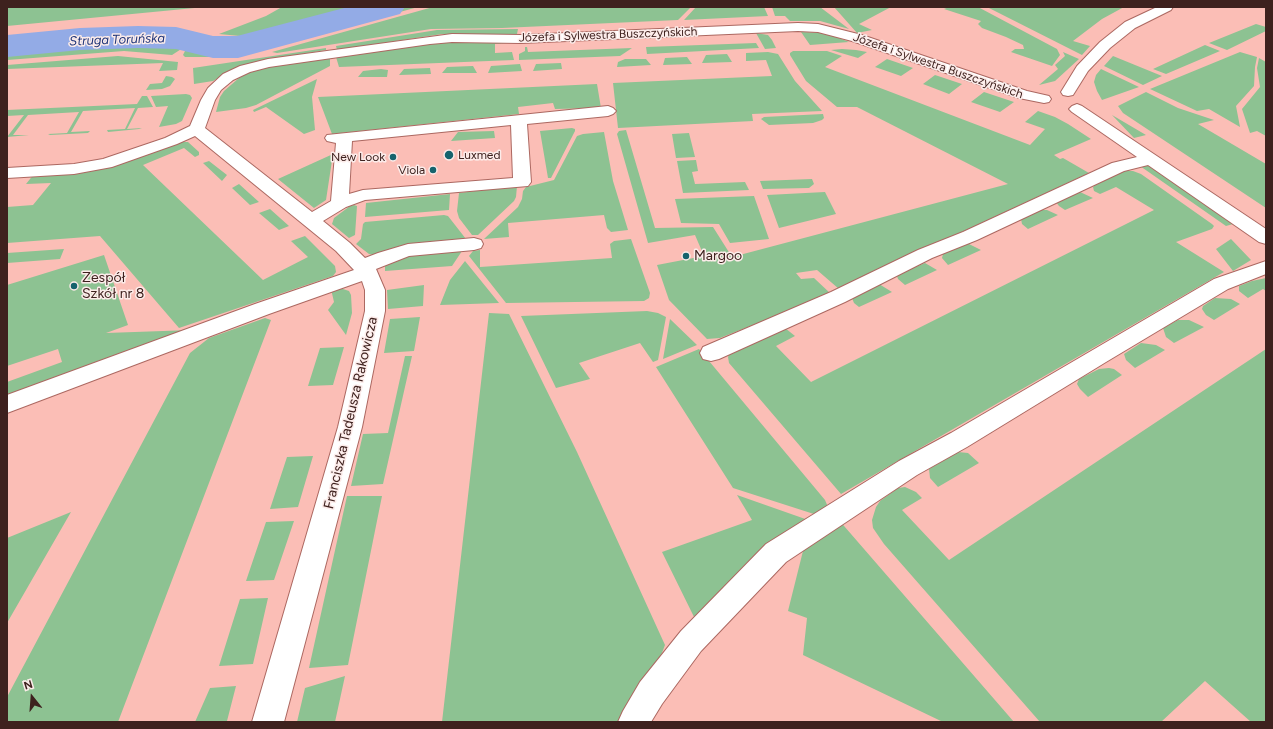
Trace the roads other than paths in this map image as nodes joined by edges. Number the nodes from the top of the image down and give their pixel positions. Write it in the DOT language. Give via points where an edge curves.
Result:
graph roads {
  1 [pos="1167,7"];
  2 [pos="1068,92"];
  3 [pos="1044,98"];
  4 [pos="1066,108"];
  5 [pos="608,111"];
  6 [pos="519,121"];
  7 [pos="197,129"];
  8 [pos="1151,159"];
  9 [pos="7,173"];
  10 [pos="340,203"];
  11 [pos="310,221"];
  12 [pos="1266,238"];
  13 [pos="474,244"];
  14 [pos="1266,267"];
  15 [pos="365,269"];
  16 [pos="712,353"];
  17 [pos="7,404"];
  18 [pos="268,722"];
  19 [pos="634,722"];
  1 -- 2 [label="street" via="1130,25 1105,44 1082,69"];
  2 -- 3 [label="street" via="1048,91"];
  2 -- 4 [label="street" via="1083,101 1082,107"];
  3 -- 4 [label="street" via="1046,102"];
  3 -- 7 [label="street, Józefa i Sylwestra Buszczyńskich" via="1024,95 857,38 818,28 521,39 452,38 275,62 245,69 228,77 215,88"];
  4 -- 8 [label="street"];
  5 -- 6 [label="street"];
  6 -- 10 [label="street" via="522,182 363,195"];
  6 -- 10 [label="street" via="338,137"];
  7 -- 9 [label="street" via="106,164"];
  7 -- 11 [label="street, Franciszka Tadeusza Rakowicza"];
  8 -- 12 [label="street"];
  8 -- 16 [label="street" via="1118,167"];
  10 -- 11 [label="street"];
  11 -- 15 [label="street, Franciszka Tadeusza Rakowicza" via="343,247"];
  13 -- 15 [label="street" via="408,250 385,257"];
  14 -- 19 [label="street" via="1221,284 908,468 776,553 691,640 651,693"];
  15 -- 17 [label="street"];
  15 -- 18 [label="street, Franciszka Tadeusza Rakowicza" via="375,290 375,312 352,420"];
}
